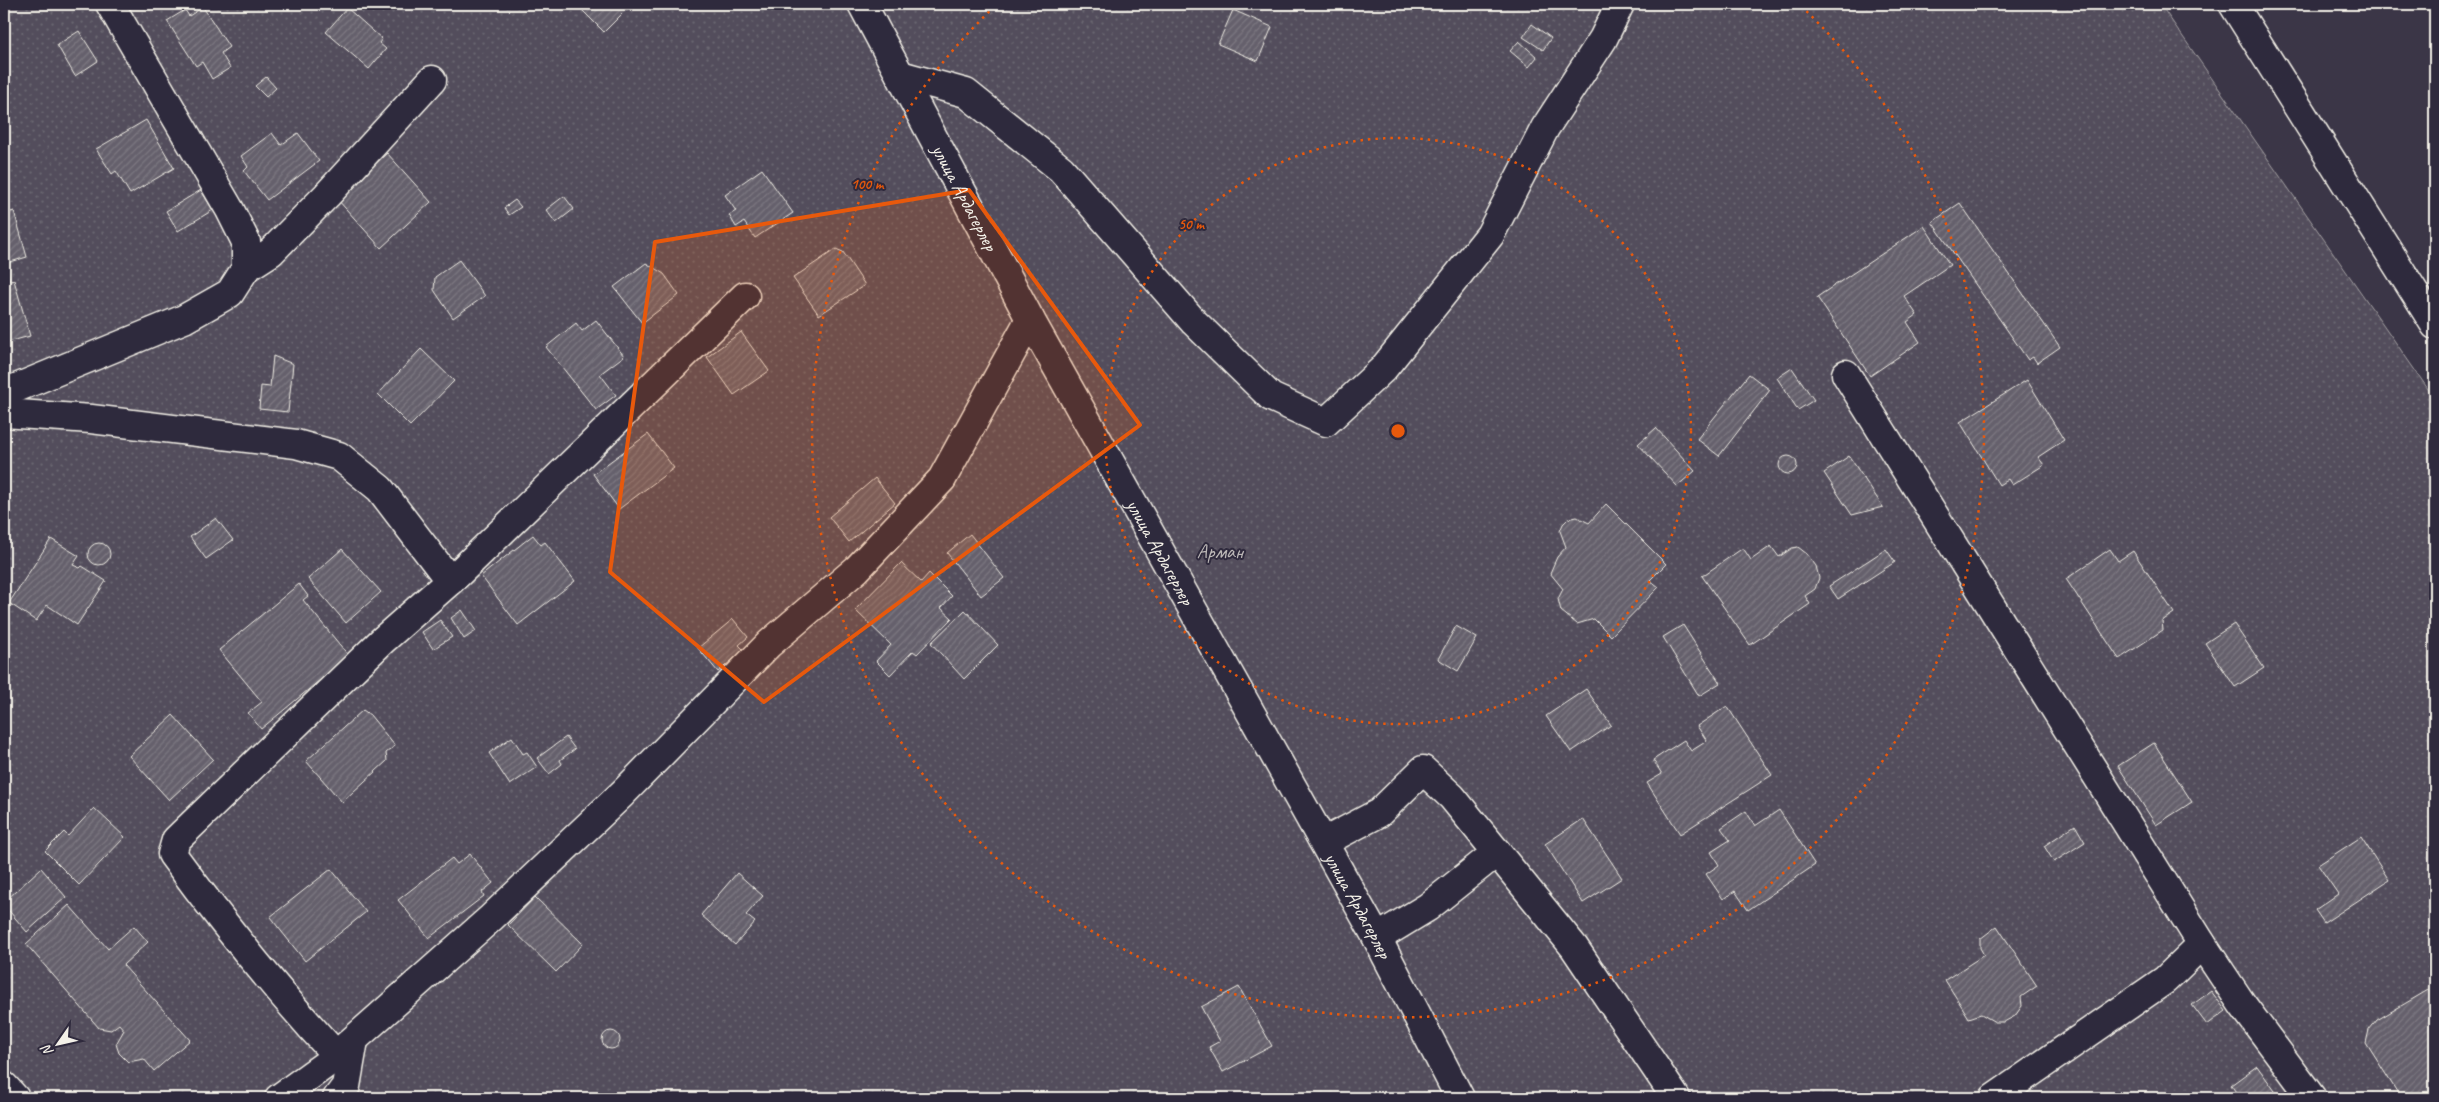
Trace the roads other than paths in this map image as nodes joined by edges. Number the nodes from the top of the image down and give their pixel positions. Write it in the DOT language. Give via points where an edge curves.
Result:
graph roads {
  1 [pos="110,4"];
  2 [pos="862,4"];
  3 [pos="1620,4"];
  4 [pos="2233,4"];
  5 [pos="900,75"];
  6 [pos="432,80"];
  7 [pos="246,268"];
  8 [pos="745,296"];
  9 [pos="1030,319"];
  10 [pos="2435,325"];
  11 [pos="1846,374"];
  12 [pos="4,394"];
  13 [pos="4,413"];
  14 [pos="450,581"];
  15 [pos="1324,842"];
  16 [pos="1497,852"];
  17 [pos="1377,938"];
  18 [pos="2202,944"];
  19 [pos="345,1047"];
  20 [pos="4,1086"];
  21 [pos="15,1098"];
  22 [pos="280,1098"];
  23 [pos="337,1098"];
  24 [pos="1460,1098"];
  25 [pos="1676,1098"];
  26 [pos="1994,1098"];
  27 [pos="2312,1098"];
  1 -- 7 [label="street" via="230,210 246,242"];
  2 -- 5 [label="street, улица Ардагерлер"];
  3 -- 5 [label="street" via="1602,39 1545,128 1490,235 1383,369 1326,422 1271,397 1194,322 1061,169 966,93"];
  4 -- 10 [label="street"];
  5 -- 9 [label="street, улица Ардагерлер"];
  6 -- 7 [label="street" via="271,252"];
  7 -- 12 [label="street" via="230,293 184,319"];
  8 -- 14 [label="street"];
  9 -- 15 [label="street, улица Ардагерлер"];
  9 -- 19 [label="street" via="942,479 857,569 769,644 622,794 491,918"];
  11 -- 18 [label="street"];
  13 -- 14 [label="street" via="91,419 296,444 340,456 380,489"];
  14 -- 19 [label="street" via="383,640 176,840 172,854 289,1004"];
  15 -- 16 [label="street" via="1379,813 1423,770 1452,797"];
  15 -- 17 [label="street, улица Ардагерлер"];
  16 -- 17 [label="street" via="1428,907"];
  16 -- 25 [label="street" via="1574,947"];
  17 -- 24 [label="street, улица Ардагерлер"];
  18 -- 26 [label="street" via="2165,980"];
  18 -- 27 [label="street"];
  19 -- 22 [label="street"];
  19 -- 23 [label="street" via="346,1086"];
  20 -- 21 [label="street"];
}
